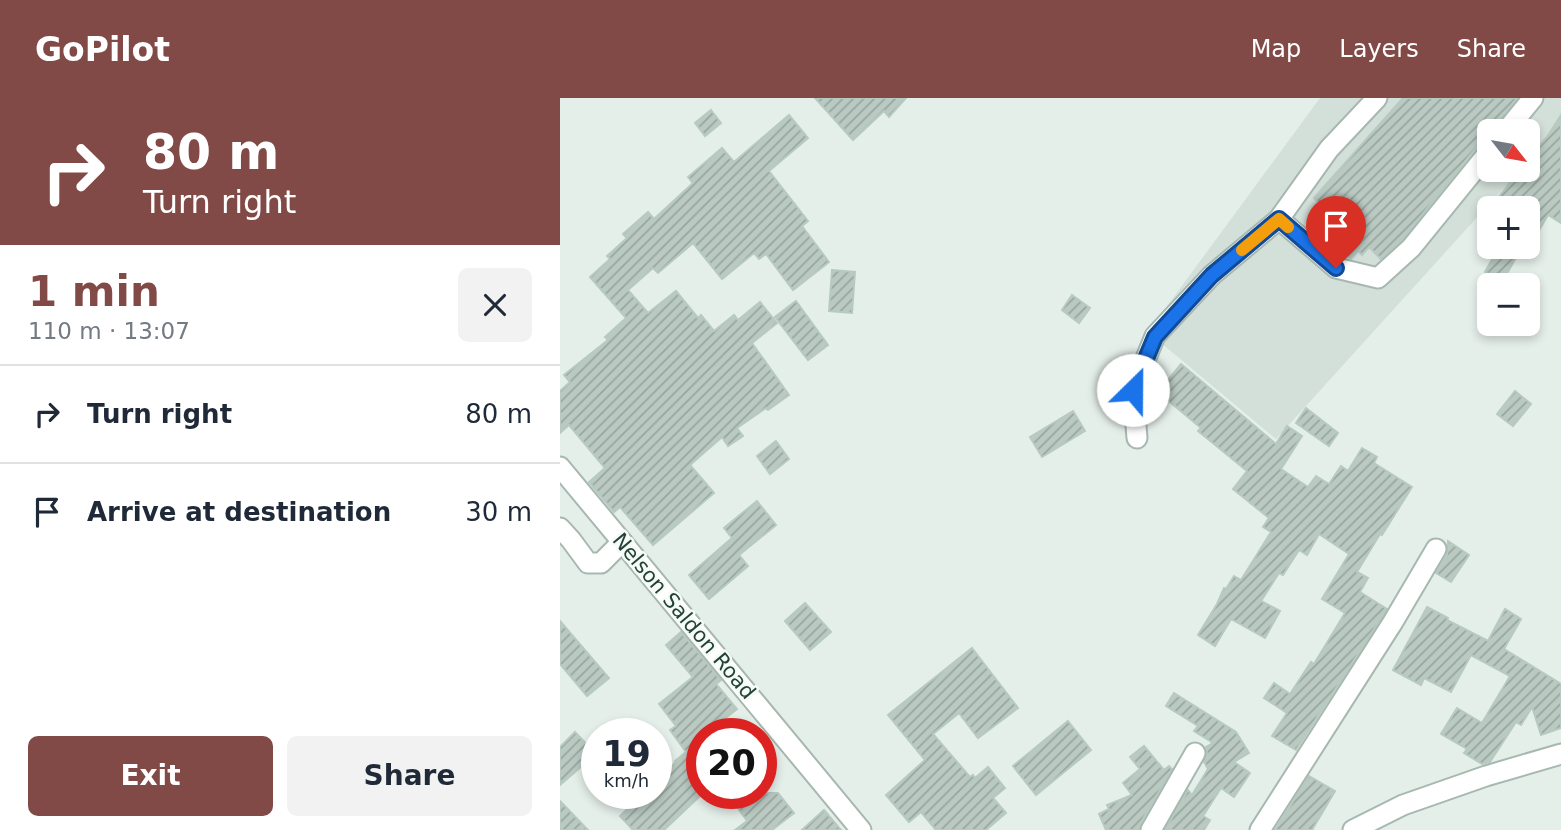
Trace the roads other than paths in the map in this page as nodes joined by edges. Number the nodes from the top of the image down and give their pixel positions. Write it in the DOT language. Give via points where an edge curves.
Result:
graph roads {
  1 [pos="1377,98"];
  2 [pos="1533,98"];
  3 [pos="1516,119"];
  4 [pos="1477,167"];
  5 [pos="1279,219"];
  6 [pos="1137,438"];
  7 [pos="560,467"];
  8 [pos="560,528"];
  9 [pos="622,542"];
  10 [pos="1436,548"];
  11 [pos="1195,753"];
  12 [pos="1561,754"];
  13 [pos="861,830"];
  14 [pos="1151,830"];
  15 [pos="1260,830"];
  16 [pos="1353,830"];
  1 -- 5 [label="street" via="1329,149"];
  2 -- 3 [label="street"];
  4 -- 5 [label="street" via="1411,248 1378,278 1336,268"];
  5 -- 6 [label="street" via="1212,275 1155,337 1133,390"];
  7 -- 9 [label="street, Nelson Saldon Road"];
  8 -- 9 [label="street" via="588,564 601,563"];
  9 -- 13 [label="street, Nelson Saldon Road"];
  10 -- 15 [label="street"];
  11 -- 14 [label="street"];
  12 -- 16 [label="street" via="1403,805"];
}
